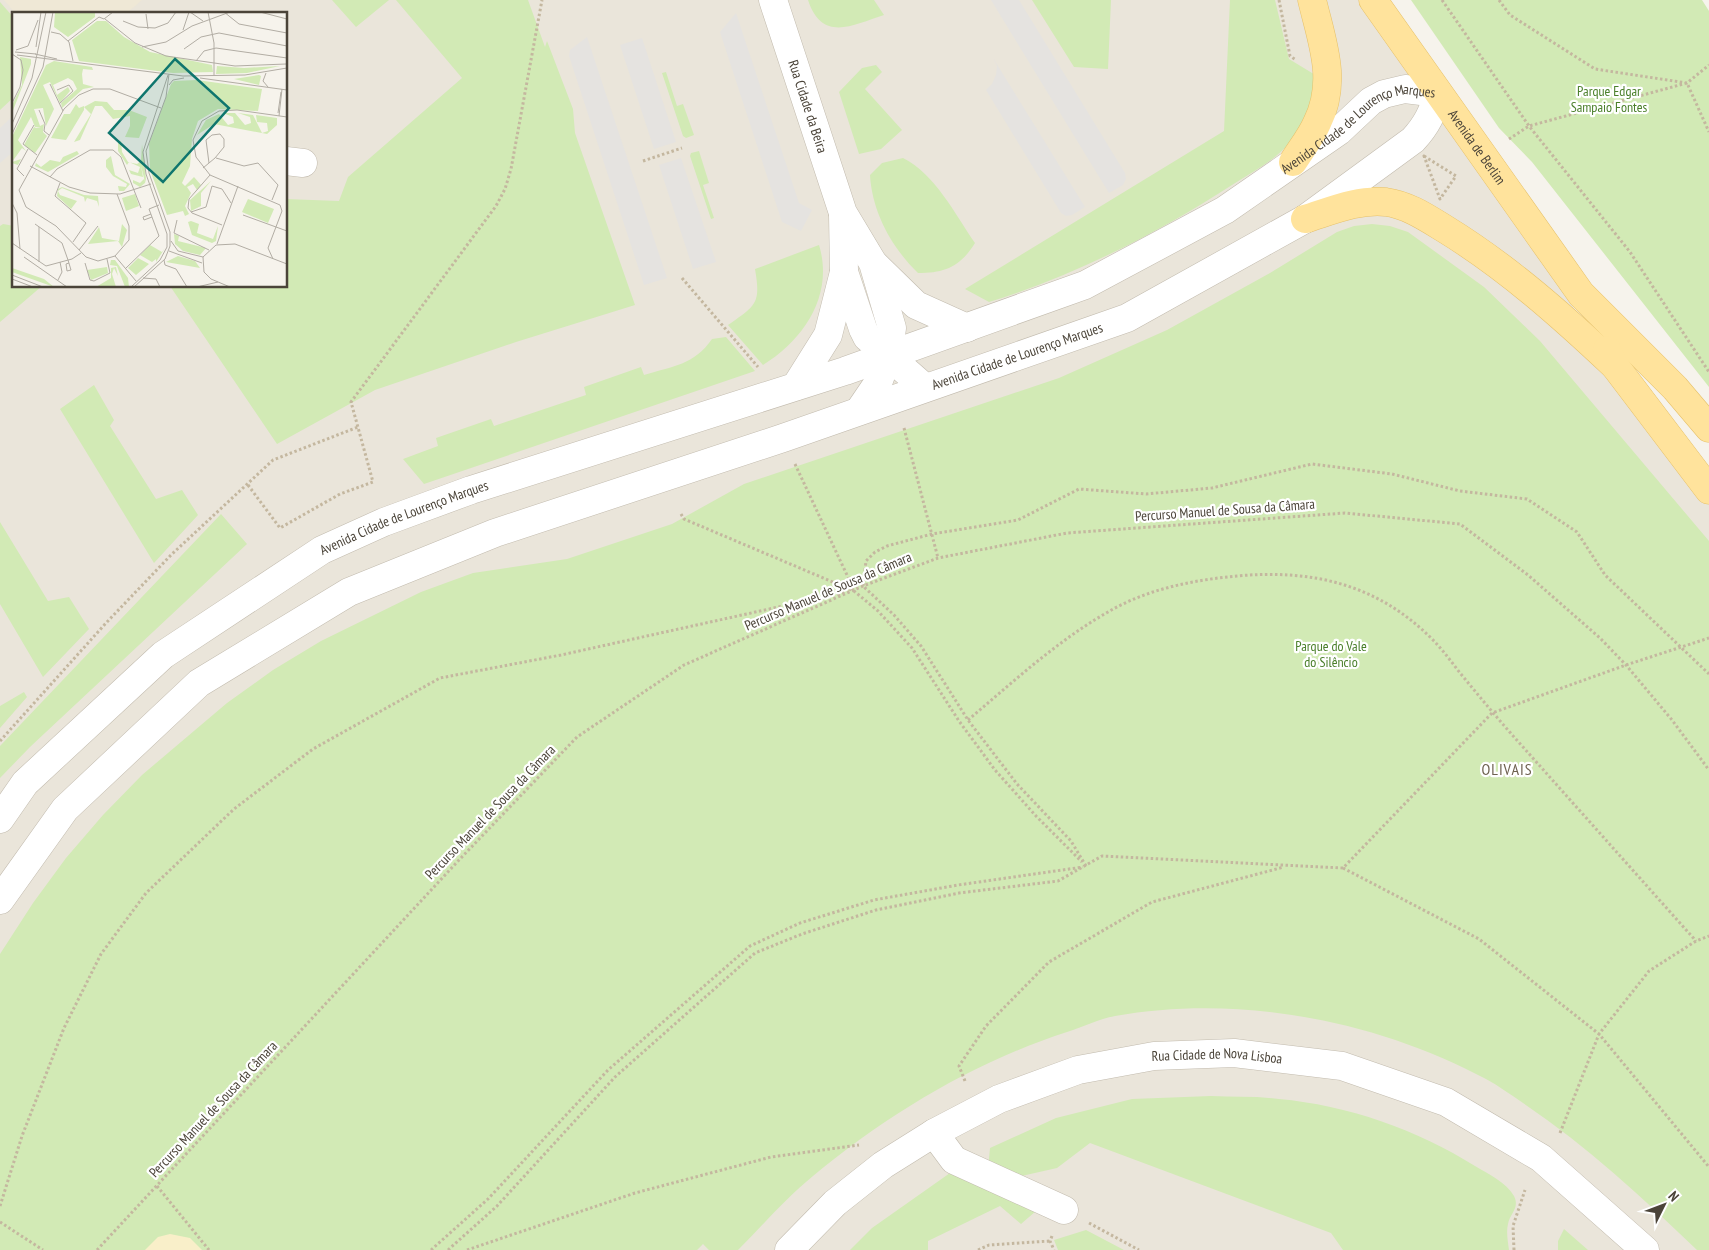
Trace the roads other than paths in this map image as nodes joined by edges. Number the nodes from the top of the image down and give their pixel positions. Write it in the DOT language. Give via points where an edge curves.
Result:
graph roads {
  1 [pos="773,0"];
  2 [pos="1312,0"];
  3 [pos="1373,0"];
  4 [pos="1438,92"];
  5 [pos="1293,162"];
  6 [pos="843,213"];
  7 [pos="1305,220"];
  8 [pos="873,263"];
  9 [pos="844,272"];
  10 [pos="1581,294"];
  11 [pos="967,328"];
  12 [pos="888,356"];
  13 [pos="1614,366"];
  14 [pos="796,386"];
  15 [pos="924,387"];
  16 [pos="859,411"];
  17 [pos="1709,428"];
  18 [pos="1709,490"];
  19 [pos="0,818"];
  20 [pos="0,900"];
  21 [pos="934,1133"];
  22 [pos="1064,1210"];
  23 [pos="789,1250"];
  24 [pos="1644,1250"];
  1 -- 6 [label="street, Rua Cidade da Beira"];
  2 -- 5 [label="main road" via="1329,74 1318,123"];
  3 -- 4 [label="main road, Avenida de Berlim"];
  4 -- 5 [label="street, Avenida Cidade de Lourenço Marques" via="1405,89 1384,94 1371,101 1339,131"];
  4 -- 7 [label="street, Avenida Cidade de Lourenço Marques" via="1427,125 1413,140"];
  4 -- 10 [label="main road, Avenida de Berlim"];
  5 -- 11 [label="street, Avenida Cidade de Lourenço Marques" via="1225,210 1085,285"];
  6 -- 8 [label="street, Rua Cidade da Beira"];
  6 -- 9 [label="street, Rua Cidade da Beira"];
  7 -- 13 [label="main road" via="1358,203 1386,202 1409,209 1468,242 1557,312"];
  7 -- 15 [label="street, Avenida Cidade de Lourenço Marques" via="1127,318"];
  8 -- 11 [label="street" via="916,305"];
  8 -- 12 [label="street" via="892,328"];
  9 -- 12 [label="street, Rua Cidade da Beira" via="867,337"];
  9 -- 14 [label="street" via="828,335"];
  10 -- 13 [label="main road, Avenida de Berlim"];
  10 -- 17 [label="main road, Avenida de Berlim" via="1676,388"];
  11 -- 12 [label="street, Avenida Cidade de Lourenço Marques"];
  12 -- 14 [label="street, Avenida Cidade de Lourenço Marques"];
  12 -- 15 [label="street, Rua Cidade da Beira"];
  12 -- 16 [label="street" via="878,383"];
  13 -- 18 [label="main road, Avenida de Berlim"];
  14 -- 19 [label="street, Avenida Cidade de Lourenço Marques" via="471,490 384,522 322,550 163,655 25,783"];
  15 -- 16 [label="street, Avenida Cidade de Lourenço Marques"];
  16 -- 20 [label="street, Avenida Cidade de Lourenço Marques" via="495,534 349,592 199,683 65,809"];
  21 -- 22 [label="street" via="954,1160"];
  21 -- 23 [label="street, Rua Cidade de Nova Lisboa" via="883,1165 835,1203"];
  21 -- 24 [label="street, Rua Cidade de Nova Lisboa" via="999,1099 1078,1070 1154,1056 1234,1053 1342,1066 1446,1102 1541,1158"];
}
